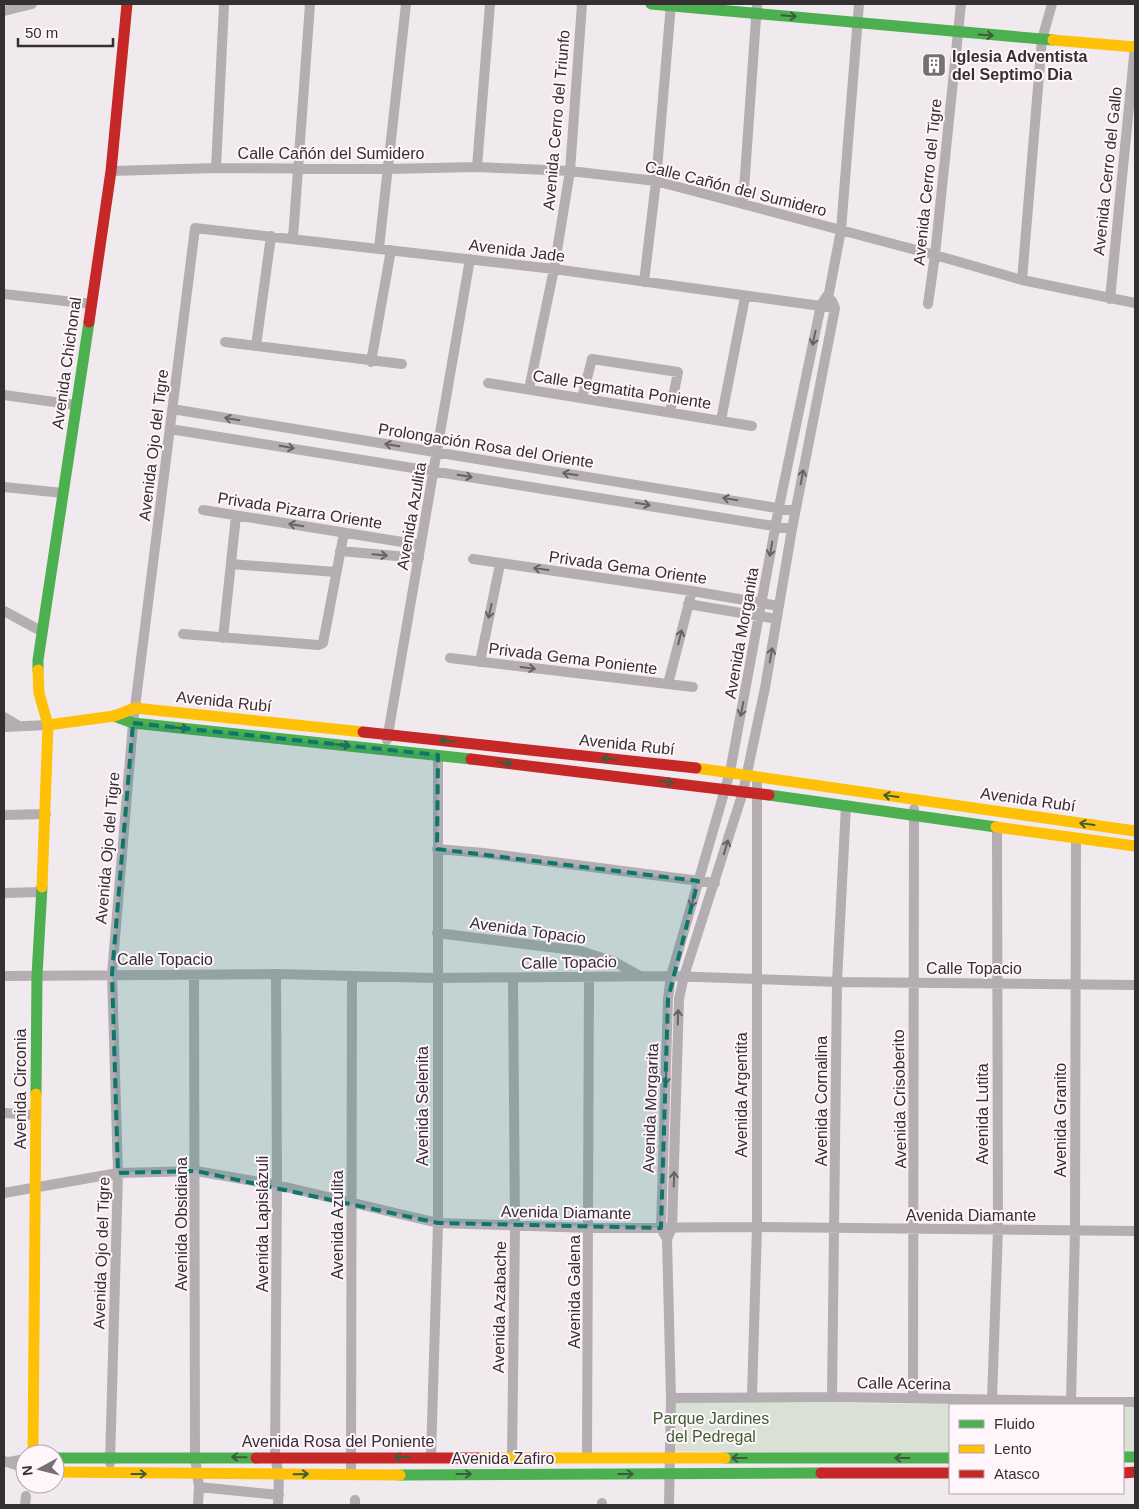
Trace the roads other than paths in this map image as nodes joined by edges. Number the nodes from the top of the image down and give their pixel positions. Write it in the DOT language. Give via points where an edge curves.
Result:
graph roads {
  1 [pos="32,4"];
  2 [pos="127,4"];
  3 [pos="224,4"];
  4 [pos="310,4"];
  5 [pos="406,4"];
  6 [pos="490,4"];
  7 [pos="582,4"];
  8 [pos="651,4"];
  9 [pos="859,4"];
  10 [pos="961,4"];
  11 [pos="1052,4"];
  12 [pos="671,5"];
  13 [pos="757,8"];
  14 [pos="4,11"];
  15 [pos="858,22"];
  16 [pos="958,32"];
  17 [pos="1042,39"];
  18 [pos="1135,46"];
  19 [pos="477,167"];
  20 [pos="216,168"];
  21 [pos="298,168"];
  22 [pos="388,169"];
  23 [pos="111,171"];
  24 [pos="570,171"];
  25 [pos="656,181"];
  26 [pos="743,204"];
  27 [pos="195,228"];
  28 [pos="841,230"];
  29 [pos="271,236"];
  30 [pos="293,238"];
  31 [pos="379,248"];
  32 [pos="391,250"];
  33 [pos="935,255"];
  34 [pos="470,259"];
  35 [pos="554,269"];
  36 [pos="1022,280"];
  37 [pos="644,282"];
  38 [pos="829,293"];
  39 [pos="4,294"];
  40 [pos="745,297"];
  41 [pos="1110,299"];
  42 [pos="1135,303"];
  43 [pos="91,304"];
  44 [pos="928,304"];
  45 [pos="821,305"];
  46 [pos="834,308"];
  47 [pos="225,342"];
  48 [pos="256,346"];
  49 [pos="372,362"];
  50 [pos="402,364"];
  51 [pos="488,383"];
  52 [pos="529,389"];
  53 [pos="4,395"];
  54 [pos="582,398"];
  55 [pos="76,405"];
  56 [pos="172,409"];
  57 [pos="670,412"];
  58 [pos="721,420"];
  59 [pos="752,426"];
  60 [pos="170,429"];
  61 [pos="437,452"];
  62 [pos="434,471"];
  63 [pos="610,480"];
  64 [pos="4,486"];
  65 [pos="63,493"];
  66 [pos="608,499"];
  67 [pos="779,507"];
  68 [pos="203,510"];
  69 [pos="796,511"];
  70 [pos="236,516"];
  71 [pos="775,526"];
  72 [pos="792,529"];
  73 [pos="344,533"];
  74 [pos="421,545"];
  75 [pos="340,551"];
  76 [pos="419,558"];
  77 [pos="472,559"];
  78 [pos="231,564"];
  79 [pos="500,564"];
  80 [pos="336,572"];
  81 [pos="692,590"];
  82 [pos="762,602"];
  83 [pos="688,604"];
  84 [pos="779,606"];
  85 [pos="4,611"];
  86 [pos="759,615"];
  87 [pos="777,619"];
  88 [pos="41,630"];
  89 [pos="183,634"];
  90 [pos="222,638"];
  91 [pos="450,658"];
  92 [pos="480,662"];
  93 [pos="668,684"];
  94 [pos="693,687"];
  95 [pos="135,708"];
  96 [pos="114,716"];
  97 [pos="4,717"];
  98 [pos="133,724"];
  99 [pos="48,725"];
  100 [pos="20,726"];
  101 [pos="4,727"];
  102 [pos="388,734"];
  103 [pos="385,749"];
  104 [pos="438,755"];
  105 [pos="575,755"];
  106 [pos="573,771"];
  107 [pos="730,772"];
  108 [pos="752,776"];
  109 [pos="725,789"];
  110 [pos="743,792"];
  111 [pos="757,795"];
  112 [pos="914,799"];
  113 [pos="846,805"];
  114 [pos="46,814"];
  115 [pos="4,815"];
  116 [pos="914,815"];
  117 [pos="997,829"];
  118 [pos="1135,831"];
  119 [pos="1076,839"];
  120 [pos="1135,846"];
  121 [pos="437,849"];
  122 [pos="698,881"];
  123 [pos="715,883"];
  124 [pos="41,892"];
  125 [pos="4,893"];
  126 [pos="436,933"];
  127 [pos="112,974"];
  128 [pos="276,974"];
  129 [pos="37,975"];
  130 [pos="194,975"];
  131 [pos="4,976"];
  132 [pos="641,976"];
  133 [pos="671,976"];
  134 [pos="684,976"];
  135 [pos="589,977"];
  136 [pos="352,978"];
  137 [pos="436,978"];
  138 [pos="513,978"];
  139 [pos="756,980"];
  140 [pos="837,982"];
  141 [pos="913,983"];
  142 [pos="996,983"];
  143 [pos="1074,984"];
  144 [pos="1135,986"];
  145 [pos="4,1113"];
  146 [pos="35,1115"];
  147 [pos="196,1170"];
  148 [pos="118,1173"];
  149 [pos="278,1185"];
  150 [pos="36,1188"];
  151 [pos="4,1193"];
  152 [pos="353,1204"];
  153 [pos="438,1223"];
  154 [pos="515,1227"];
  155 [pos="756,1227"];
  156 [pos="590,1228"];
  157 [pos="661,1228"];
  158 [pos="672,1228"];
  159 [pos="835,1228"];
  160 [pos="998,1229"];
  161 [pos="915,1230"];
  162 [pos="1075,1230"];
  163 [pos="1135,1231"];
  164 [pos="667,1239"];
  165 [pos="752,1396"];
  166 [pos="832,1396"];
  167 [pos="671,1398"];
  168 [pos="913,1398"];
  169 [pos="992,1399"];
  170 [pos="1071,1402"];
  171 [pos="1135,1402"];
  172 [pos="33,1444"];
  173 [pos="195,1456"];
  174 [pos="351,1457"];
  175 [pos="431,1457"];
  176 [pos="512,1457"];
  177 [pos="65,1458"];
  178 [pos="110,1458"];
  179 [pos="275,1458"];
  180 [pos="587,1458"];
  181 [pos="671,1458"];
  182 [pos="785,1458"];
  183 [pos="949,1458"];
  184 [pos="65,1472"];
  185 [pos="351,1473"];
  186 [pos="949,1473"];
  187 [pos="110,1474"];
  188 [pos="197,1474"];
  189 [pos="279,1474"];
  190 [pos="671,1474"];
  191 [pos="785,1474"];
  192 [pos="199,1487"];
  193 [pos="278,1500"];
  194 [pos="198,1505"];
  195 [pos="669,1505"];
  1 -- 14 [label="street"];
  2 -- 23 [label="street, Avenida Chichonal"];
  3 -- 20 [label="street"];
  4 -- 21 [label="street"];
  5 -- 22 [label="street"];
  6 -- 19 [label="street"];
  7 -- 24 [label="street, Avenida Cerro del Triunfo"];
  8 -- 12 [label="street"];
  9 -- 15 [label="street, Avenida Morganita"];
  10 -- 16 [label="street, Avenida Cerro del Tigre"];
  11 -- 17 [label="street"];
  12 -- 13 [label="street"];
  12 -- 25 [label="street"];
  13 -- 15 [label="street, one-way"];
  13 -- 26 [label="street"];
  15 -- 16 [label="street"];
  15 -- 28 [label="street, Avenida Morganita"];
  16 -- 17 [label="street, one-way"];
  16 -- 33 [label="street, Avenida Cerro del Tigre"];
  17 -- 18 [label="street"];
  17 -- 36 [label="street"];
  18 -- 41 [label="street, Avenida Cerro del Gallo"];
  19 -- 22 [label="street, Calle Cañón del Sumidero"];
  19 -- 24 [label="street, Calle Cañón del Sumidero"];
  20 -- 21 [label="street, Calle Cañón del Sumidero"];
  20 -- 23 [label="street, Calle Cañón del Sumidero"];
  21 -- 22 [label="street, Calle Cañón del Sumidero"];
  21 -- 30 [label="street"];
  22 -- 31 [label="street"];
  23 -- 43 [label="street, Avenida Chichonal"];
  24 -- 25 [label="street, Calle Cañón del Sumidero"];
  24 -- 35 [label="street, Avenida Cerro del Triunfo"];
  25 -- 26 [label="street, Calle Cañón del Sumidero"];
  25 -- 37 [label="street"];
  26 -- 28 [label="street, Calle Cañón del Sumidero"];
  27 -- 29 [label="street, Avenida Jade"];
  27 -- 56 [label="street, Avenida Ojo del Tigre"];
  28 -- 33 [label="street, Calle Cañón del Sumidero"];
  28 -- 38 [label="street, Avenida Morganita"];
  29 -- 30 [label="street, Avenida Jade"];
  29 -- 48 [label="street"];
  30 -- 31 [label="street, Avenida Jade"];
  31 -- 32 [label="street, Avenida Jade"];
  32 -- 34 [label="street, Avenida Jade"];
  32 -- 49 [label="street"];
  33 -- 36 [label="street, Calle Cañón del Sumidero"];
  33 -- 44 [label="street, Avenida Cerro del Tigre"];
  34 -- 35 [label="street, Avenida Jade"];
  34 -- 61 [label="street, Avenida Azulita"];
  35 -- 37 [label="street, Avenida Jade"];
  35 -- 52 [label="street, Avenida Cerro del Triunfo"];
  36 -- 41 [label="street, Calle Cañón del Sumidero"];
  37 -- 40 [label="street, Avenida Jade"];
  38 -- 45 [label="street, Avenida Morganita"];
  38 -- 46 [label="street, Avenida Morganita"];
  39 -- 43 [label="street"];
  40 -- 45 [label="street, Avenida Jade"];
  40 -- 58 [label="street"];
  41 -- 42 [label="street, Calle Cañón del Sumidero"];
  43 -- 55 [label="street, Avenida Chichonal"];
  45 -- 46 [label="street, Avenida Jade"];
  45 -- 67 [label="street, Avenida Morganita, one-way"];
  69 -- 46 [label="street, Avenida Morganita, one-way"];
  47 -- 48 [label="street"];
  48 -- 49 [label="street"];
  49 -- 50 [label="street"];
  51 -- 52 [label="street, Calle Pegmatita Poniente"];
  52 -- 54 [label="street, Calle Pegmatita Poniente"];
  53 -- 55 [label="street"];
  54 -- 57 [label="street, Calle Pegmatita Poniente"];
  54 -- 57 [label="street" via="592,359 678,372"];
  55 -- 65 [label="street, Avenida Chichonal"];
  56 -- 60 [label="street, Avenida Ojo del Tigre"];
  61 -- 56 [label="street, Prolongación Rosa del Oriente, one-way"];
  57 -- 58 [label="street, Calle Pegmatita Poniente"];
  58 -- 59 [label="street, Calle Pegmatita Poniente"];
  60 -- 62 [label="street, Prolongación Rosa del Oriente, one-way"];
  60 -- 95 [label="street, Avenida Ojo del Tigre"];
  61 -- 62 [label="street, Avenida Azulita"];
  63 -- 61 [label="street, Prolongación Rosa del Oriente, one-way"];
  62 -- 66 [label="street, Prolongación Rosa del Oriente, one-way"];
  62 -- 74 [label="street, Avenida Azulita"];
  63 -- 66 [label="street"];
  67 -- 63 [label="street, Prolongación Rosa del Oriente, one-way"];
  64 -- 65 [label="street"];
  65 -- 88 [label="street, Avenida Chichonal"];
  66 -- 71 [label="street, Prolongación Rosa del Oriente, one-way"];
  67 -- 69 [label="street, Prolongación Rosa del Oriente"];
  67 -- 71 [label="street, Avenida Morganita"];
  68 -- 70 [label="street, Privada Pizarra Oriente"];
  69 -- 72 [label="street, Avenida Morganita"];
  73 -- 70 [label="street, Privada Pizarra Oriente, one-way"];
  70 -- 78 [label="street"];
  71 -- 72 [label="street, Prolongación Rosa del Oriente"];
  71 -- 82 [label="street, Avenida Morganita, one-way"];
  72 -- 84 [label="street, Avenida Morganita"];
  73 -- 74 [label="street, Privada Pizarra Oriente"];
  73 -- 75 [label="street"];
  74 -- 76 [label="street, Avenida Azulita"];
  75 -- 76 [label="street, Privada Pizarra Oriente, one-way"];
  75 -- 80 [label="street"];
  76 -- 102 [label="street, Avenida Azulita"];
  77 -- 79 [label="street, Privada Gema Oriente"];
  78 -- 80 [label="street"];
  78 -- 90 [label="street"];
  81 -- 79 [label="street, Privada Gema Oriente, one-way"];
  79 -- 92 [label="street, one-way"];
  80 -- 90 [label="street" via="323,643"];
  81 -- 82 [label="street, Privada Gema Oriente"];
  81 -- 83 [label="street"];
  82 -- 84 [label="street, Privada Gema Oriente"];
  82 -- 86 [label="street, Avenida Morganita"];
  83 -- 86 [label="street, Privada Gema Oriente"];
  93 -- 83 [label="street, one-way"];
  84 -- 87 [label="street, Avenida Morganita"];
  85 -- 88 [label="street"];
  86 -- 87 [label="street, Privada Gema Oriente"];
  86 -- 107 [label="street, Avenida Morganita, one-way"];
  108 -- 87 [label="street, Avenida Morganita, one-way"];
  88 -- 99 [label="street, Avenida Chichonal" via="39,693"];
  89 -- 90 [label="street"];
  91 -- 92 [label="street, Privada Gema Poniente"];
  92 -- 93 [label="street, Privada Gema Poniente, one-way"];
  93 -- 94 [label="street, Privada Gema Poniente"];
  95 -- 96 [label="street, Avenida Rubí"];
  95 -- 98 [label="street, Avenida Ojo del Tigre"];
  95 -- 102 [label="street, Avenida Rubí"];
  96 -- 98 [label="street, Avenida Rubí"];
  96 -- 99 [label="street, Avenida Rubí"];
  97 -- 100 [label="street"];
  98 -- 103 [label="street, Avenida Rubí, one-way"];
  98 -- 127 [label="street, Avenida Ojo del Tigre"];
  99 -- 100 [label="street, Avenida Rubí"];
  99 -- 114 [label="street, Avenida Circonia"];
  100 -- 101 [label="street, Avenida Rubí"];
  102 -- 103 [label="street, Avenida Azulita"];
  105 -- 102 [label="street, Avenida Rubí, one-way"];
  103 -- 104 [label="street, Avenida Rubí"];
  104 -- 106 [label="street, Avenida Rubí, one-way"];
  104 -- 121 [label="street, Avenida Selenita"];
  105 -- 106 [label="street"];
  107 -- 105 [label="street, Avenida Rubí, one-way"];
  106 -- 109 [label="street, Avenida Rubí, one-way"];
  107 -- 108 [label="street, Avenida Rubí"];
  107 -- 109 [label="street, Avenida Morganita"];
  108 -- 110 [label="street, Avenida Morganita"];
  108 -- 111 [label="street, Avenida Argentita"];
  112 -- 108 [label="street, Avenida Rubí, one-way"];
  109 -- 110 [label="street, Avenida Rubí"];
  109 -- 122 [label="street, Avenida Morganita"];
  110 -- 111 [label="street, Avenida Rubí"];
  123 -- 110 [label="street, Avenida Morganita, one-way"];
  111 -- 113 [label="street, Avenida Rubí"];
  111 -- 139 [label="street, Avenida Argentita"];
  112 -- 116 [label="street, Avenida Crisoberito"];
  118 -- 112 [label="street, Avenida Rubí, one-way"];
  113 -- 116 [label="street, Avenida Rubí"];
  113 -- 140 [label="street, Avenida Cornalina"];
  114 -- 115 [label="street"];
  114 -- 124 [label="street, Avenida Circonia"];
  116 -- 117 [label="street, Avenida Rubí"];
  116 -- 141 [label="street, Avenida Crisoberito"];
  117 -- 119 [label="street, Avenida Rubí"];
  117 -- 142 [label="street, Avenida Lutita"];
  119 -- 120 [label="street, Avenida Rubí"];
  119 -- 143 [label="street, Avenida Granito"];
  121 -- 122 [label="street"];
  121 -- 126 [label="street, Avenida Selenita"];
  122 -- 123 [label="street"];
  122 -- 133 [label="street, Avenida Morganita, one-way"];
  123 -- 134 [label="street, Avenida Morganita"];
  124 -- 125 [label="street"];
  124 -- 129 [label="street, Avenida Circonia"];
  126 -- 132 [label="street, Avenida Topacio" via="581,951 614,962"];
  126 -- 137 [label="street, Avenida Selenita"];
  127 -- 129 [label="street, Calle Topacio"];
  127 -- 130 [label="street, Calle Topacio"];
  127 -- 148 [label="street, Avenida Ojo del Tigre"];
  128 -- 130 [label="street, Calle Topacio"];
  128 -- 136 [label="street, Calle Topacio"];
  128 -- 149 [label="street, Avenida Lapislázuli"];
  129 -- 131 [label="street, Calle Topacio"];
  129 -- 146 [label="street, Avenida Circonia"];
  130 -- 147 [label="street, Avenida Obsidiana"];
  132 -- 133 [label="street, Calle Topacio"];
  132 -- 135 [label="street, Calle Topacio"];
  133 -- 134 [label="street, Calle Topacio"];
  133 -- 157 [label="street, Avenida Morgarita, one-way"];
  134 -- 139 [label="street, Calle Topacio"];
  158 -- 134 [label="street, Avenida Morgarita, one-way" via="679,999"];
  135 -- 138 [label="street, Calle Topacio"];
  135 -- 156 [label="street, Avenida Galena"];
  136 -- 137 [label="street, Calle Topacio"];
  136 -- 152 [label="street, Avenida Azulita"];
  137 -- 138 [label="street, Calle Topacio"];
  137 -- 153 [label="street, Avenida Selenita"];
  138 -- 154 [label="street, Avenida Azabache"];
  139 -- 140 [label="street, Calle Topacio"];
  139 -- 155 [label="street, Avenida Argentita"];
  140 -- 141 [label="street, Calle Topacio"];
  140 -- 159 [label="street, Avenida Cornalina"];
  141 -- 142 [label="street, Calle Topacio"];
  141 -- 161 [label="street, Avenida Crisoberito"];
  142 -- 143 [label="street, Calle Topacio"];
  142 -- 160 [label="street, Avenida Lutita"];
  143 -- 144 [label="street, Calle Topacio"];
  143 -- 162 [label="street, Avenida Granito"];
  145 -- 146 [label="street"];
  146 -- 150 [label="street, Avenida Circonia"];
  147 -- 148 [label="street, Avenida Diamante"];
  147 -- 149 [label="street, Avenida Diamante"];
  147 -- 173 [label="street, Avenida Obsidiana"];
  148 -- 150 [label="street, Avenida Diamante"];
  148 -- 178 [label="street, Avenida Ojo del Tigre"];
  149 -- 152 [label="street, Avenida Diamante"];
  149 -- 179 [label="street, Avenida Lapislázuli"];
  150 -- 151 [label="street, Avenida Diamante"];
  150 -- 172 [label="street, Avenida Circonia"];
  152 -- 153 [label="street, Avenida Diamante"];
  152 -- 174 [label="street, Avenida Azulita"];
  153 -- 154 [label="street, Avenida Diamante"];
  153 -- 175 [label="street, Avenida Selenita"];
  154 -- 156 [label="street, Avenida Diamante"];
  154 -- 176 [label="street, Avenida Azabache"];
  155 -- 158 [label="street, Avenida Diamante"];
  155 -- 159 [label="street, Avenida Diamante"];
  155 -- 165 [label="street, Avenida Argentita"];
  156 -- 157 [label="street, Avenida Diamante"];
  156 -- 180 [label="street, Avenida Galena"];
  157 -- 158 [label="street, Avenida Diamante"];
  157 -- 164 [label="street, Avenida Morgarita"];
  158 -- 164 [label="street, Avenida Morgarita"];
  159 -- 161 [label="street, Avenida Diamante"];
  159 -- 166 [label="street, Avenida Cornalina"];
  160 -- 161 [label="street, Avenida Diamante"];
  160 -- 162 [label="street, Avenida Diamante"];
  160 -- 169 [label="street, Avenida Lutita"];
  161 -- 168 [label="street, Avenida Crisoberito"];
  162 -- 163 [label="street, Avenida Diamante"];
  162 -- 170 [label="street, Avenida Granito"];
  164 -- 167 [label="street, Avenida Morgarita"];
  165 -- 166 [label="street, Calle Acerina"];
  165 -- 167 [label="street, Calle Acerina"];
  166 -- 168 [label="street, Calle Acerina"];
  167 -- 181 [label="street, Avenida Morgarita"];
  168 -- 169 [label="street, Calle Acerina"];
  169 -- 170 [label="street, Calle Acerina"];
  170 -- 171 [label="street, Calle Acerina"];
  173 -- 178 [label="street, Avenida Rosa del Poniente"];
  179 -- 173 [label="street, Avenida Rosa del Poniente, one-way"];
  173 -- 188 [label="street, Avenida Obsidiana"];
  175 -- 174 [label="street, Avenida Rosa del Poniente, one-way"];
  174 -- 179 [label="street, Avenida Rosa del Poniente"];
  174 -- 185 [label="street, Avenida Azulita"];
  175 -- 176 [label="street, Avenida Rosa del Poniente"];
  176 -- 180 [label="street, Avenida Rosa del Poniente"];
  177 -- 178 [label="street, Avenida Rosa del Poniente"];
  178 -- 187 [label="street, Avenida Ojo del Tigre"];
  179 -- 189 [label="street, Avenida Lapislázuli"];
  180 -- 181 [label="street, Avenida Rosa del Poniente"];
  182 -- 181 [label="street, Avenida Rosa del Poniente, one-way"];
  181 -- 190 [label="street, Avenida Morgarita"];
  183 -- 182 [label="street, Avenida Rosa del Poniente, one-way"];
  182 -- 191 [label="street"];
  184 -- 187 [label="street, Avenida Zafiro"];
  189 -- 185 [label="street, Avenida Zafiro, one-way"];
  185 -- 190 [label="street, Avenida Zafiro, one-way"];
  186 -- 191 [label="street, Avenida Zafiro"];
  187 -- 188 [label="street, Avenida Zafiro, one-way"];
  188 -- 189 [label="street, Avenida Zafiro"];
  188 -- 192 [label="street, Avenida Obsidiana"];
  189 -- 193 [label="street, Avenida Lapislázuli"];
  190 -- 191 [label="street, Avenida Zafiro"];
  190 -- 195 [label="street, Avenida Morgarita"];
  192 -- 193 [label="street"];
  192 -- 194 [label="street, Avenida Obsidiana"];
}
